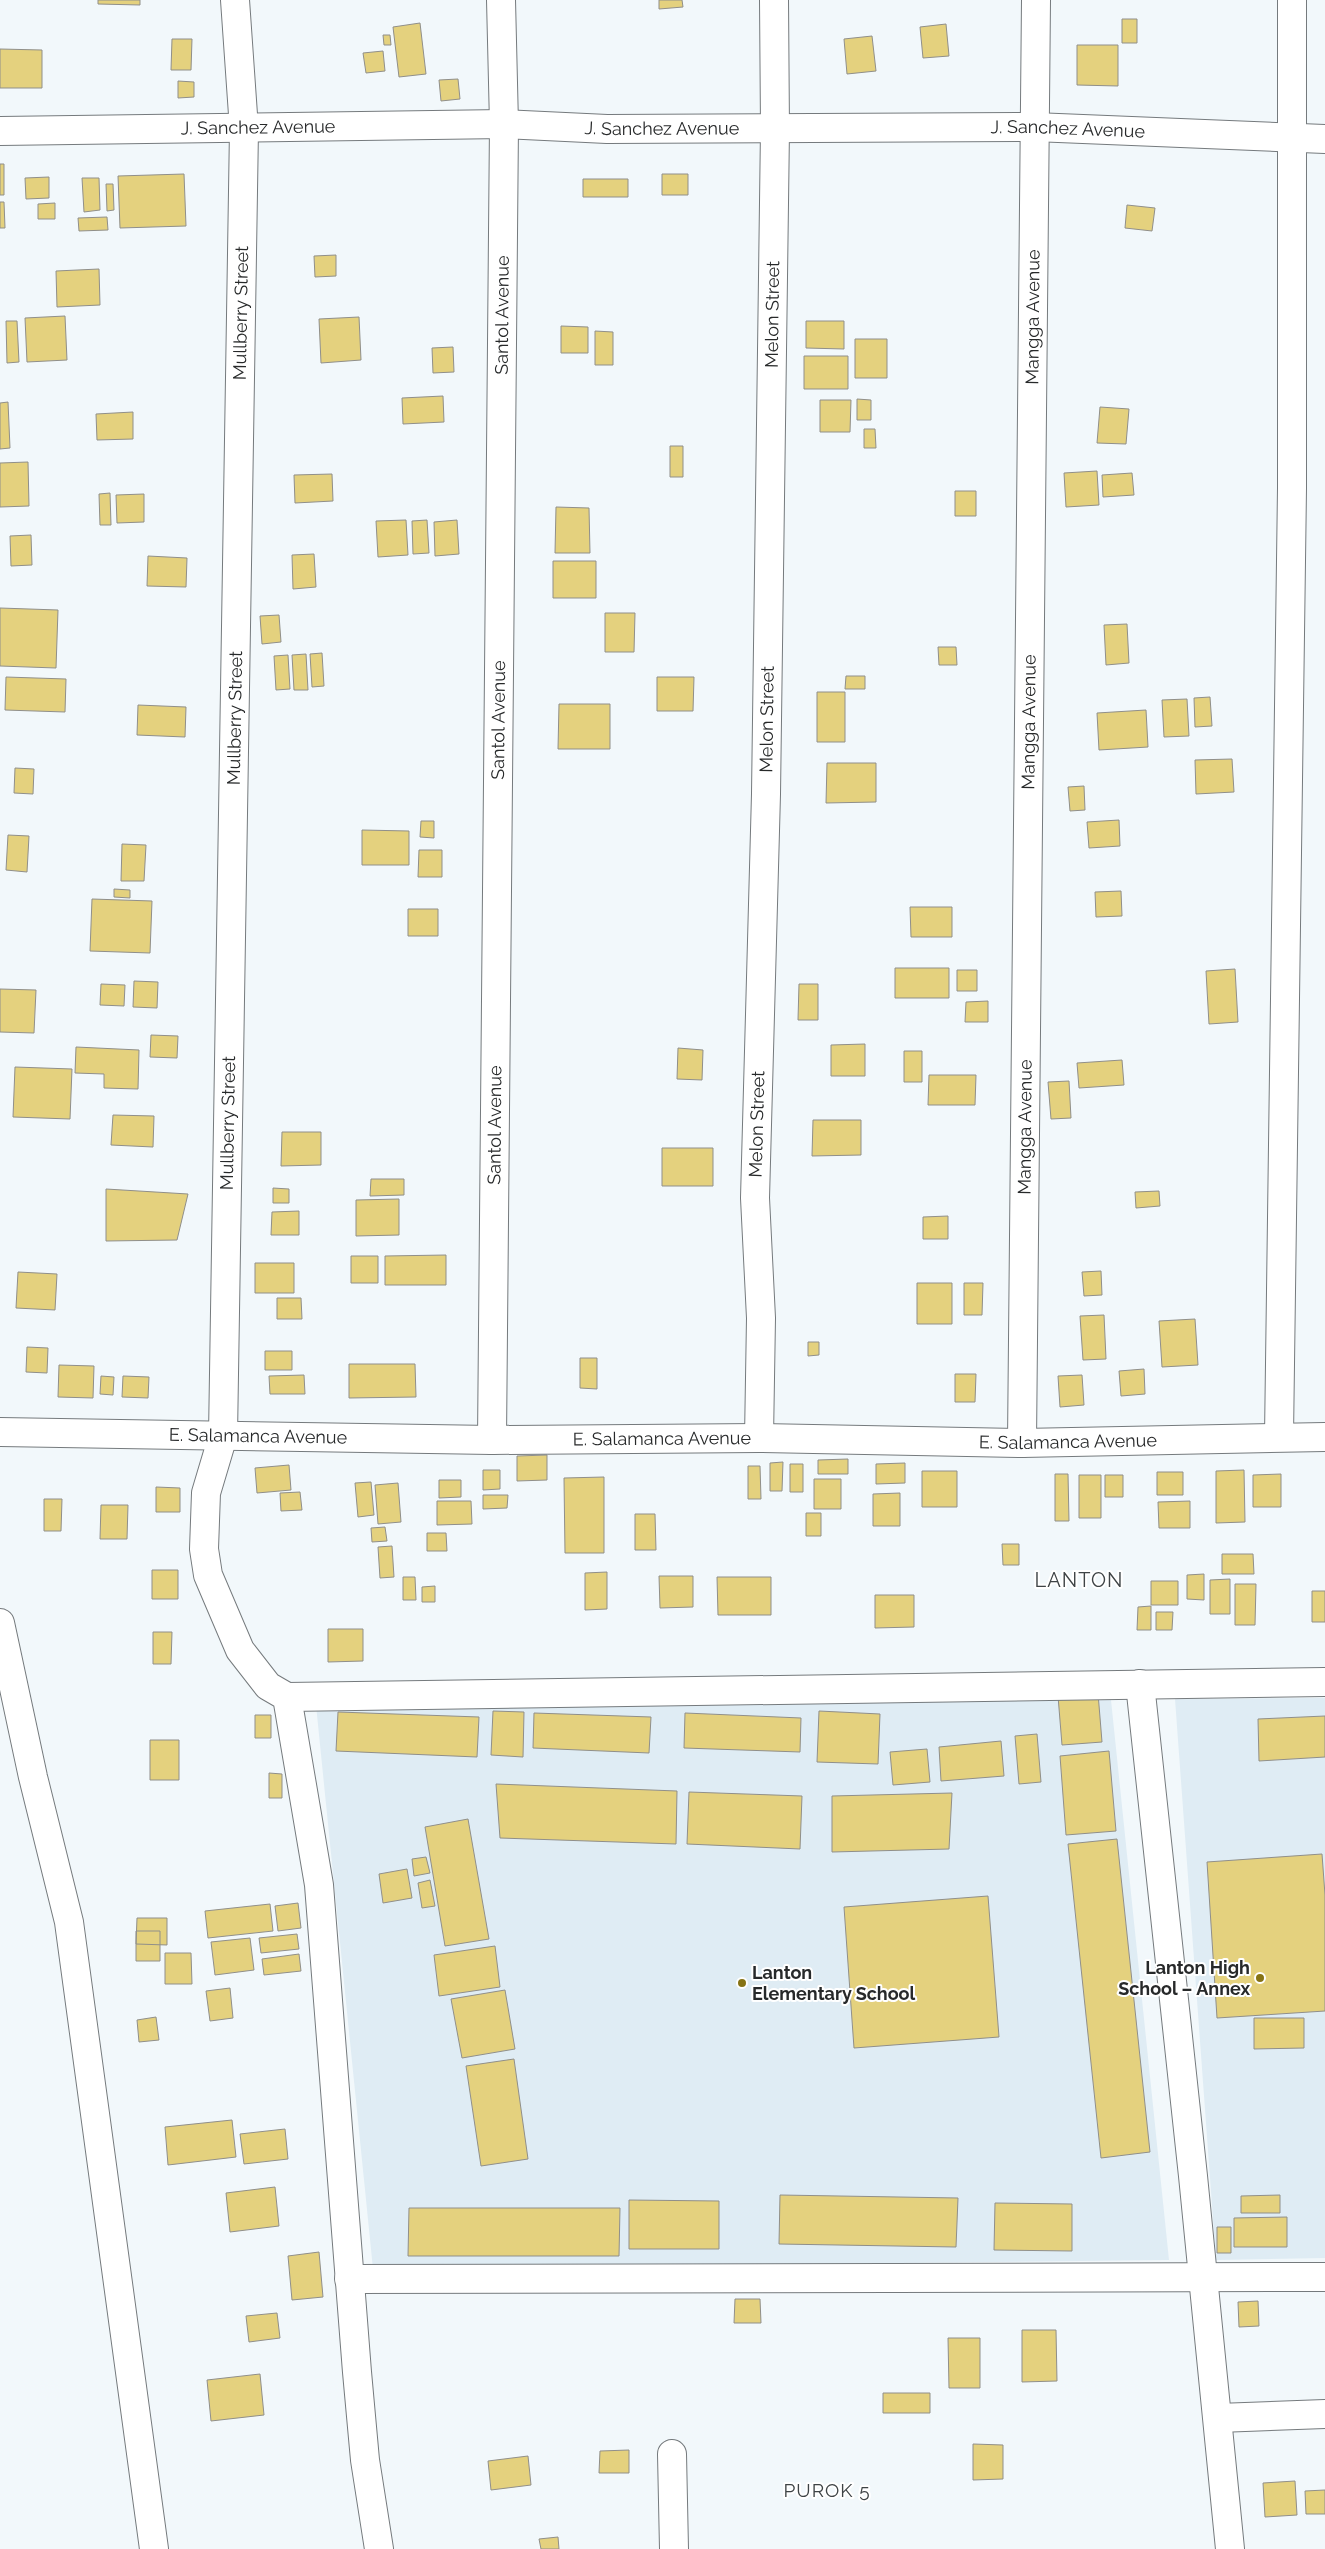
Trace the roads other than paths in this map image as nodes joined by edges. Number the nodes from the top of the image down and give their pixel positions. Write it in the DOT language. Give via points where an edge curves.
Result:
graph roads {
  1 [pos="235,0"];
  2 [pos="501,0"];
  3 [pos="774,0"];
  4 [pos="1036,0"];
  5 [pos="1292,0"];
  6 [pos="504,124"];
  7 [pos="1034,127"];
  8 [pos="775,128"];
  9 [pos="244,129"];
  10 [pos="0,131"];
  11 [pos="1293,138"];
  12 [pos="1325,138"];
  13 [pos="0,1432"];
  14 [pos="223,1436"];
  15 [pos="1280,1437"];
  16 [pos="1325,1437"];
  17 [pos="759,1438"];
  18 [pos="492,1440"];
  19 [pos="1022,1443"];
  20 [pos="0,1623"];
  21 [pos="1325,1682"];
  22 [pos="1140,1684"];
  23 [pos="287,1698"];
  24 [pos="1325,2277"];
  25 [pos="1203,2279"];
  26 [pos="349,2280"];
  27 [pos="1325,2414"];
  28 [pos="1218,2418"];
  29 [pos="672,2454"];
  30 [pos="154,2549"];
  31 [pos="379,2549"];
  32 [pos="674,2549"];
  33 [pos="1230,2549"];
  1 -- 9 [label="street, Mullberry Street"];
  2 -- 6 [label="street, Santol Avenue"];
  3 -- 8 [label="street, Melon Street"];
  4 -- 7 [label="street, Mangga Avenue"];
  5 -- 11 [label="street"];
  6 -- 8 [label="street, J. Sanchez Avenue" via="607,129"];
  6 -- 9 [label="street, J. Sanchez Avenue"];
  6 -- 18 [label="street, Santol Avenue"];
  7 -- 8 [label="street, J. Sanchez Avenue"];
  7 -- 11 [label="street, J. Sanchez Avenue"];
  7 -- 19 [label="street, Mangga Avenue"];
  8 -- 17 [label="street, Melon Street" via="766,794 755,1198 761,1318"];
  9 -- 10 [label="street, J. Sanchez Avenue"];
  9 -- 14 [label="street, Mullberry Street"];
  11 -- 12 [label="street, J. Sanchez Avenue"];
  11 -- 15 [label="street"];
  13 -- 14 [label="street, E. Salamanca Avenue"];
  14 -- 18 [label="street, E. Salamanca Avenue"];
  14 -- 23 [label="street, Mullberry Street" via="206,1493 204,1549 208,1575 240,1650 268,1686"];
  15 -- 16 [label="street, E. Salamanca Avenue"];
  15 -- 19 [label="street, E. Salamanca Avenue"];
  17 -- 18 [label="street, E. Salamanca Avenue"];
  17 -- 19 [label="street, E. Salamanca Avenue"];
  20 -- 30 [label="street" via="69,1922"];
  21 -- 22 [label="street"];
  22 -- 23 [label="street"];
  22 -- 25 [label="street"];
  23 -- 26 [label="street" via="319,1885"];
  24 -- 25 [label="street"];
  25 -- 26 [label="street"];
  25 -- 28 [label="street"];
  26 -- 31 [label="street" via="366,2460"];
  27 -- 28 [label="street"];
  28 -- 33 [label="street"];
  29 -- 32 [label="street"];
}
